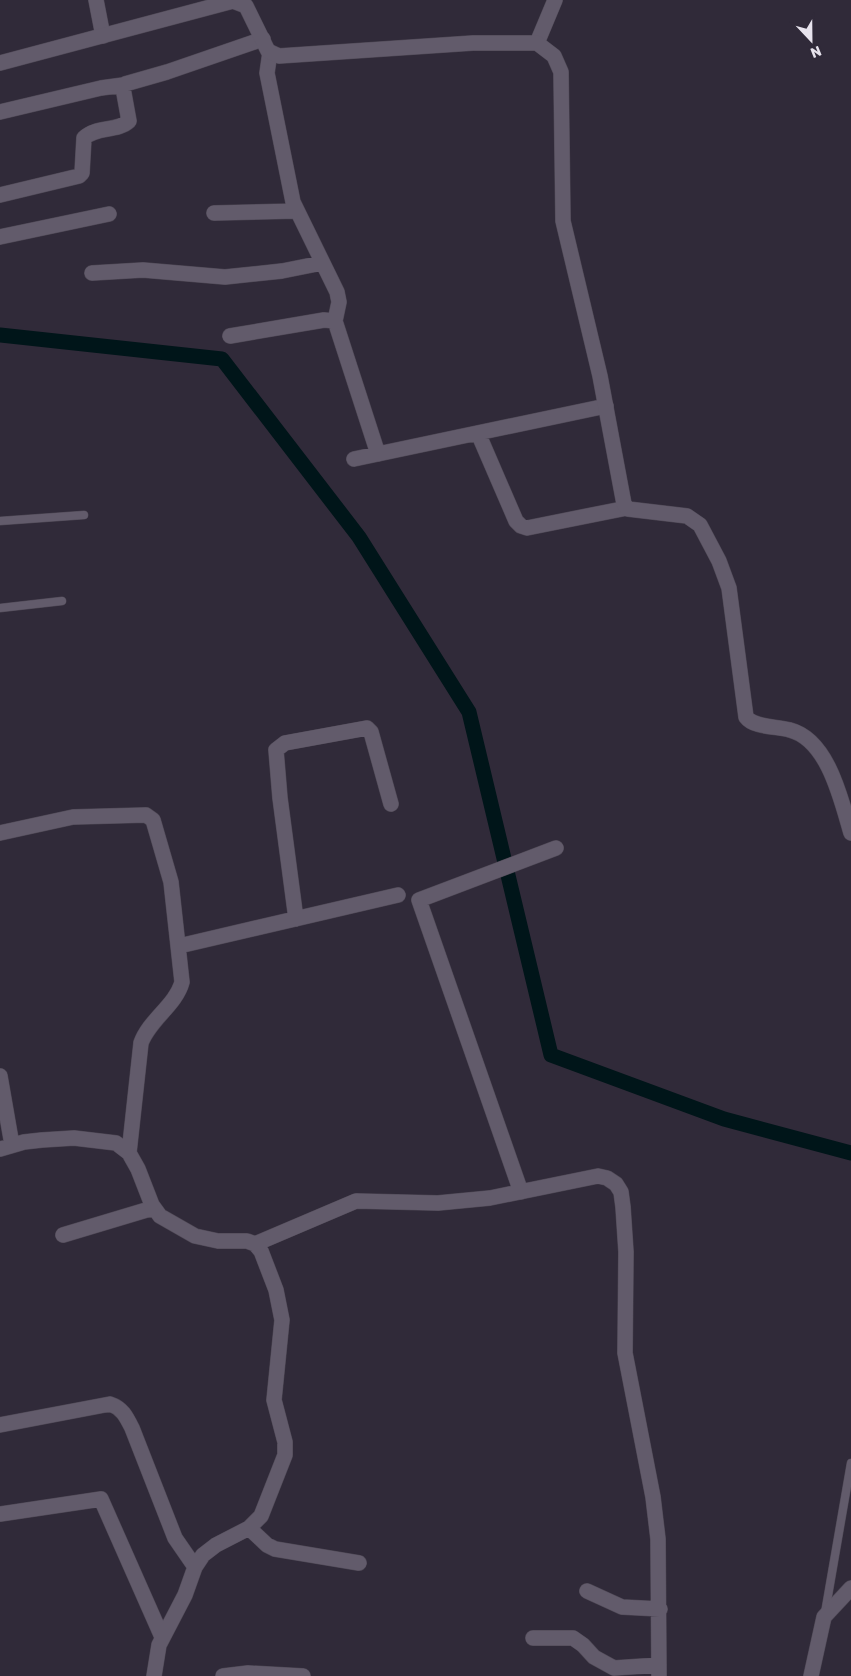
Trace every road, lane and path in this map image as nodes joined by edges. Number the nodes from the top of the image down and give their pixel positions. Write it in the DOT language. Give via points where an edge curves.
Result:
graph roads {
  1 [pos="96,0"];
  2 [pos="555,0"];
  3 [pos="242,2"];
  4 [pos="103,36"];
  5 [pos="537,43"];
  6 [pos="266,46"];
  7 [pos="0,63"];
  8 [pos="123,85"];
  9 [pos="0,112"];
  10 [pos="0,195"];
  11 [pos="296,211"];
  12 [pos="214,213"];
  13 [pos="109,214"];
  14 [pos="0,237"];
  15 [pos="322,263"];
  16 [pos="92,273"];
  17 [pos="335,321"];
  18 [pos="230,336"];
  19 [pos="606,406"];
  20 [pos="478,433"];
  21 [pos="378,454"];
  22 [pos="354,459"];
  23 [pos="627,508"];
  24 [pos="84,515"];
  25 [pos="0,521"];
  26 [pos="62,601"];
  27 [pos="0,608"];
  28 [pos="391,804"];
  29 [pos="851,833"];
  30 [pos="0,834"];
  31 [pos="556,848"];
  32 [pos="398,895"];
  33 [pos="296,919"];
  34 [pos="179,946"];
  35 [pos="0,1076"];
  36 [pos="6,1147"];
  37 [pos="129,1153"];
  38 [pos="521,1192"];
  39 [pos="153,1208"];
  40 [pos="64,1235"];
  41 [pos="255,1244"];
  42 [pos="0,1425"];
  43 [pos="851,1463"];
  44 [pos="0,1514"];
  45 [pos="250,1528"];
  46 [pos="358,1563"];
  47 [pos="195,1567"];
  48 [pos="851,1588"];
  49 [pos="587,1591"];
  50 [pos="660,1609"];
  51 [pos="824,1617"];
  52 [pos="162,1637"];
  53 [pos="533,1638"];
  54 [pos="659,1670"];
  55 [pos="154,1676"];
  56 [pos="223,1676"];
  57 [pos="303,1676"];
  58 [pos="811,1676"];
  1 -- 4 [label="street"];
  2 -- 5 [label="street"];
  3 -- 4 [label="street" via="233,1"];
  3 -- 6 [label="street"];
  4 -- 7 [label="street"];
  5 -- 6 [label="street" via="473,43 279,56"];
  5 -- 19 [label="street" via="554,56 561,72 563,221"];
  6 -- 8 [label="street"];
  6 -- 11 [label="street" via="267,73"];
  8 -- 9 [label="street"];
  8 -- 10 [label="street" via="129,121 90,132 84,138 80,176"];
  11 -- 12 [label="street"];
  11 -- 15 [label="street"];
  13 -- 14 [label="street"];
  15 -- 16 [label="street" via="225,277 143,270"];
  15 -- 17 [label="street" via="339,297"];
  17 -- 18 [label="street" via="324,320"];
  17 -- 21 [label="street"];
  19 -- 20 [label="street"];
  19 -- 23 [label="street"];
  20 -- 21 [label="street"];
  20 -- 23 [label="street" via="521,526 527,528"];
  21 -- 22 [label="street"];
  23 -- 29 [label="street" via="687,516 700,525 729,588 746,717 752,722 790,730 810,739 837,788"];
  24 -- 25 [label="lane"];
  26 -- 27 [label="lane"];
  28 -- 33 [label="street" via="368,728 278,747 280,798"];
  30 -- 34 [label="street" via="73,817 150,817 170,875"];
  31 -- 38 [label="street" via="419,900"];
  32 -- 33 [label="street"];
  33 -- 34 [label="street"];
  34 -- 37 [label="street" via="182,984 141,1043"];
  35 -- 36 [label="street"];
  36 -- 37 [label="street" via="50,1140 105,1140 116,1143"];
  37 -- 39 [label="street"];
  38 -- 41 [label="street" via="438,1203 356,1201"];
  38 -- 50 [label="street" via="598,1176 608,1178 620,1192 626,1252 625,1352 653,1497"];
  39 -- 40 [label="street"];
  39 -- 41 [label="street" via="165,1220 195,1236"];
  41 -- 45 [label="street" via="261,1251 280,1306 282,1320 274,1400 285,1454 261,1516"];
  42 -- 47 [label="street" via="110,1404 118,1407 132,1428 175,1538"];
  43 -- 51 [label="lane"];
  44 -- 52 [label="street" via="101,1499"];
  45 -- 46 [label="street" via="275,1549"];
  45 -- 47 [label="street" via="216,1545"];
  47 -- 52 [label="street" via="182,1604"];
  48 -- 51 [label="street"];
  49 -- 50 [label="street" via="622,1607"];
  50 -- 54 [label="street"];
  51 -- 58 [label="street"];
  52 -- 55 [label="street"];
  53 -- 54 [label="street" via="573,1638 594,1657 614,1668"];
  56 -- 57 [label="street" via="248,1673"];
}
